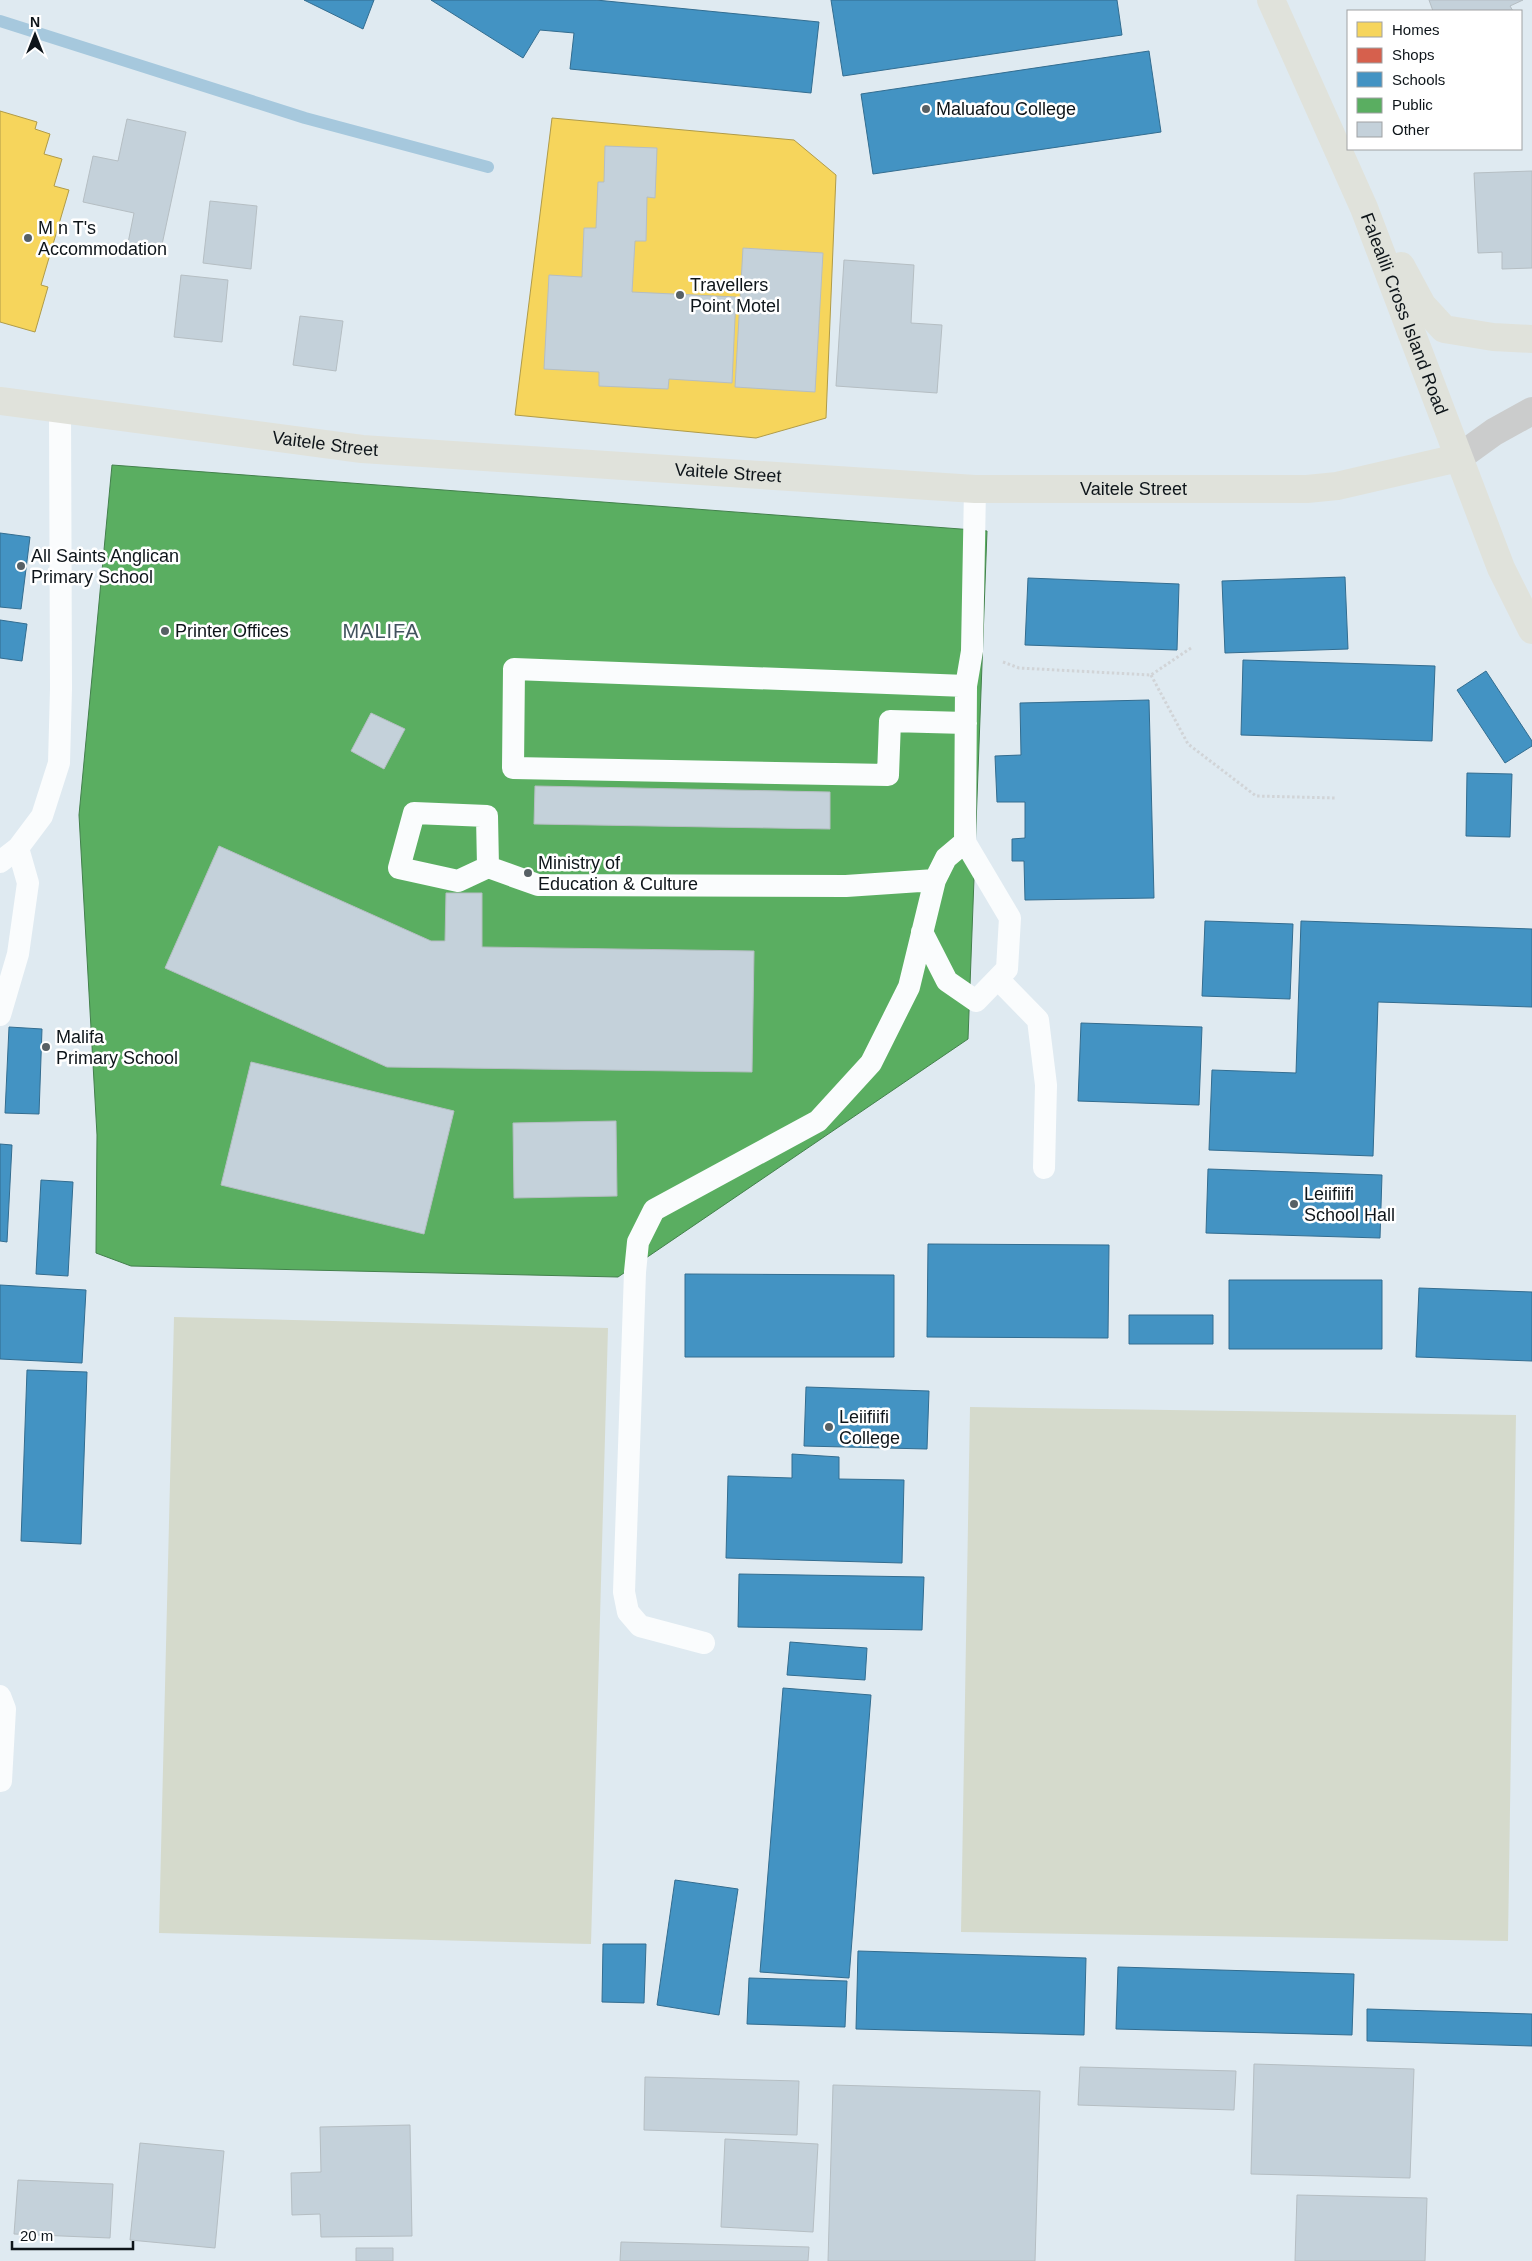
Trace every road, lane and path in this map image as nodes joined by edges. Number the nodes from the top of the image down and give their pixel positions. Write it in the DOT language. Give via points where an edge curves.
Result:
graph roads {
  1 [pos="1270,0"];
  2 [pos="1364,208"];
  3 [pos="1532,339"];
  4 [pos="0,401"];
  5 [pos="60,410"];
  6 [pos="1532,410"];
  7 [pos="1458,458"];
  8 [pos="975,489"];
  9 [pos="1532,630"];
  10 [pos="1191,648"];
  11 [pos="972,651"];
  12 [pos="1151,675"];
  13 [pos="966,686"];
  14 [pos="966,723"];
  15 [pos="1336,798"];
  16 [pos="965,842"];
  17 [pos="9,855"];
  18 [pos="488,867"];
  19 [pos="935,880"];
  20 [pos="922,932"];
  21 [pos="998,978"];
  22 [pos="0,1015"];
  23 [pos="1044,1168"];
  24 [pos="704,1643"];
  25 [pos="0,1696"];
  26 [pos="1,1781"];
  1 -- 2 [label="main road, Falealili Cross Island Road"];
  2 -- 3 [label="main road" via="1396,256 1422,305 1444,329"];
  2 -- 7 [label="main road, Falealili Cross Island Road"];
  4 -- 5 [label="main road, Vaitele Street"];
  5 -- 8 [label="main road, Vaitele Street" via="362,449"];
  5 -- 17 [label="lane" via="59,763 42,816"];
  6 -- 7 [label="main road"];
  7 -- 8 [label="main road, Vaitele Street" via="1337,486 1307,489"];
  7 -- 9 [label="main road, Falealili Cross Island Road" via="1501,568"];
  8 -- 11 [label="lane"];
  10 -- 12 [label="path"];
  11 -- 12 [label="path" via="1019,668"];
  11 -- 13 [label="lane"];
  12 -- 15 [label="path" via="1188,744 1256,796"];
  13 -- 14 [label="lane"];
  13 -- 14 [label="lane" via="514,669 513,768 888,776 890,721"];
  14 -- 16 [label="lane"];
  16 -- 19 [label="lane" via="946,858"];
  16 -- 21 [label="lane" via="1010,918 1007,969"];
  17 -- 22 [label="lane" via="28,883 18,954"];
  18 -- 19 [label="lane" via="538,885 846,886"];
  19 -- 20 [label="lane"];
  20 -- 21 [label="lane" via="947,981 976,1001"];
  20 -- 24 [label="lane" via="909,987 871,1063 818,1121 654,1210 638,1242 624,1592 628,1612 640,1626"];
  21 -- 23 [label="lane" via="1038,1020 1046,1085"];
  25 -- 26 [label="lane" via="5,1709"];
}
